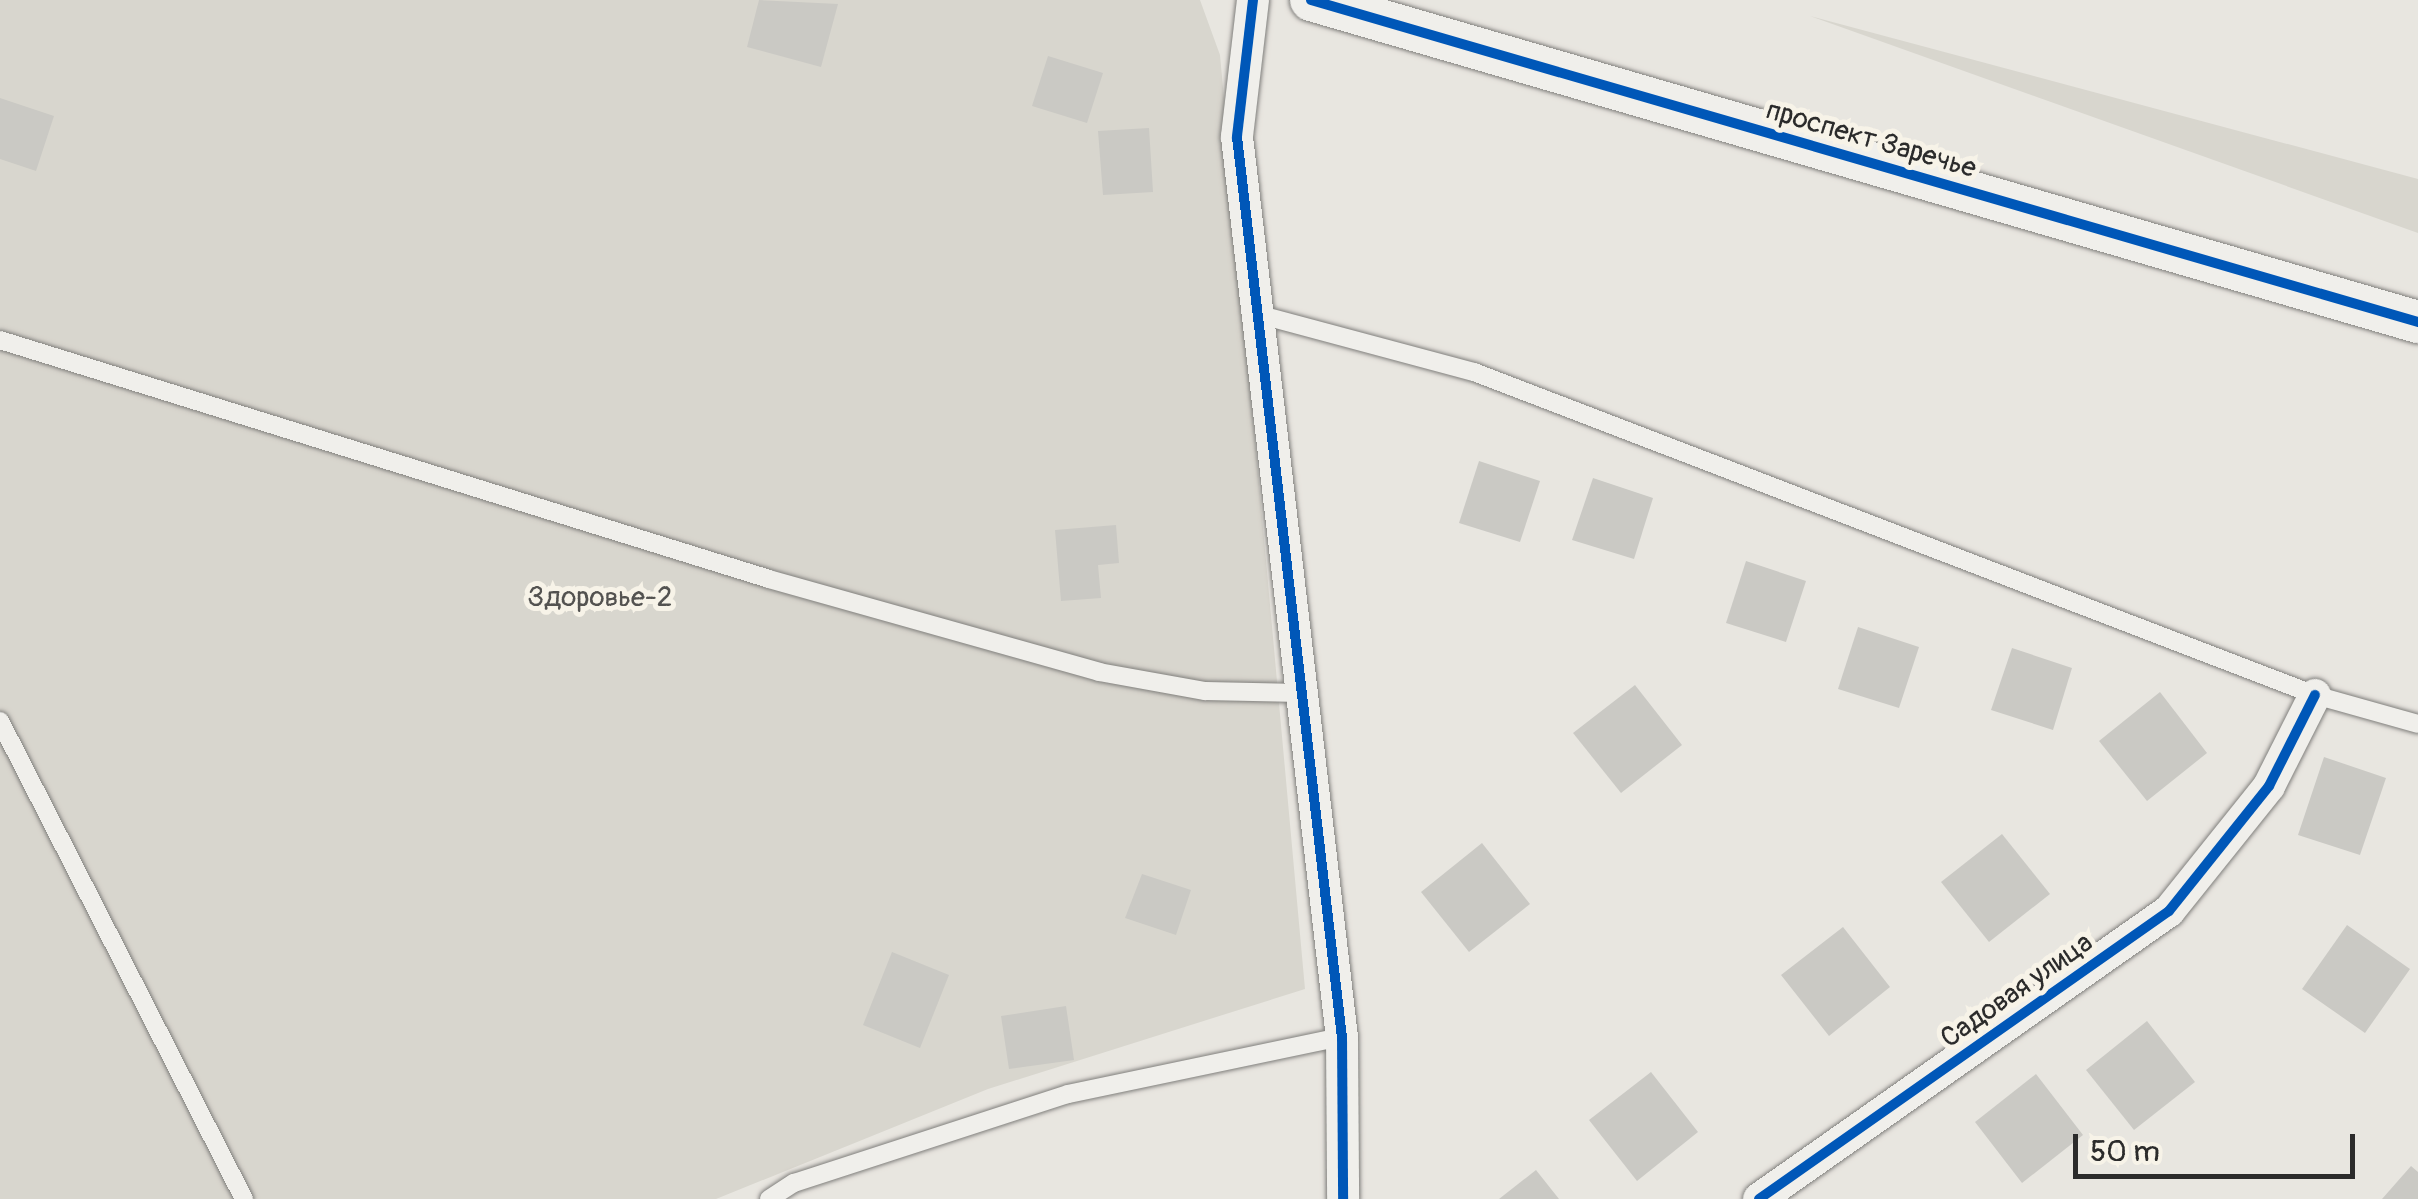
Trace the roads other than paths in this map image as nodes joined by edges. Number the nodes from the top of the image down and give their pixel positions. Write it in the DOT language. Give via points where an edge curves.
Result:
graph roads {
  1 [pos="1253,0"];
  2 [pos="1311,0"];
  3 [pos="1257,314"];
  4 [pos="2418,322"];
  5 [pos="0,340"];
  6 [pos="1301,692"];
  7 [pos="2315,696"];
  8 [pos="0,721"];
  9 [pos="2418,724"];
  10 [pos="1342,1036"];
  11 [pos="244,1199"];
  12 [pos="770,1199"];
  13 [pos="1343,1199"];
  14 [pos="1759,1199"];
  1 -- 3 [label="street" via="1237,137"];
  2 -- 4 [label="street, проспект Заречье"];
  3 -- 6 [label="street"];
  3 -- 7 [label="lane" via="1474,372"];
  5 -- 6 [label="lane" via="769,579 1099,672 1205,691"];
  6 -- 10 [label="street"];
  7 -- 9 [label="lane"];
  7 -- 14 [label="street, Садовая улица" via="2269,786 2169,911"];
  8 -- 11 [label="lane" via="242,1184"];
  10 -- 12 [label="lane" via="1068,1094 794,1183"];
  10 -- 13 [label="street"];
}
